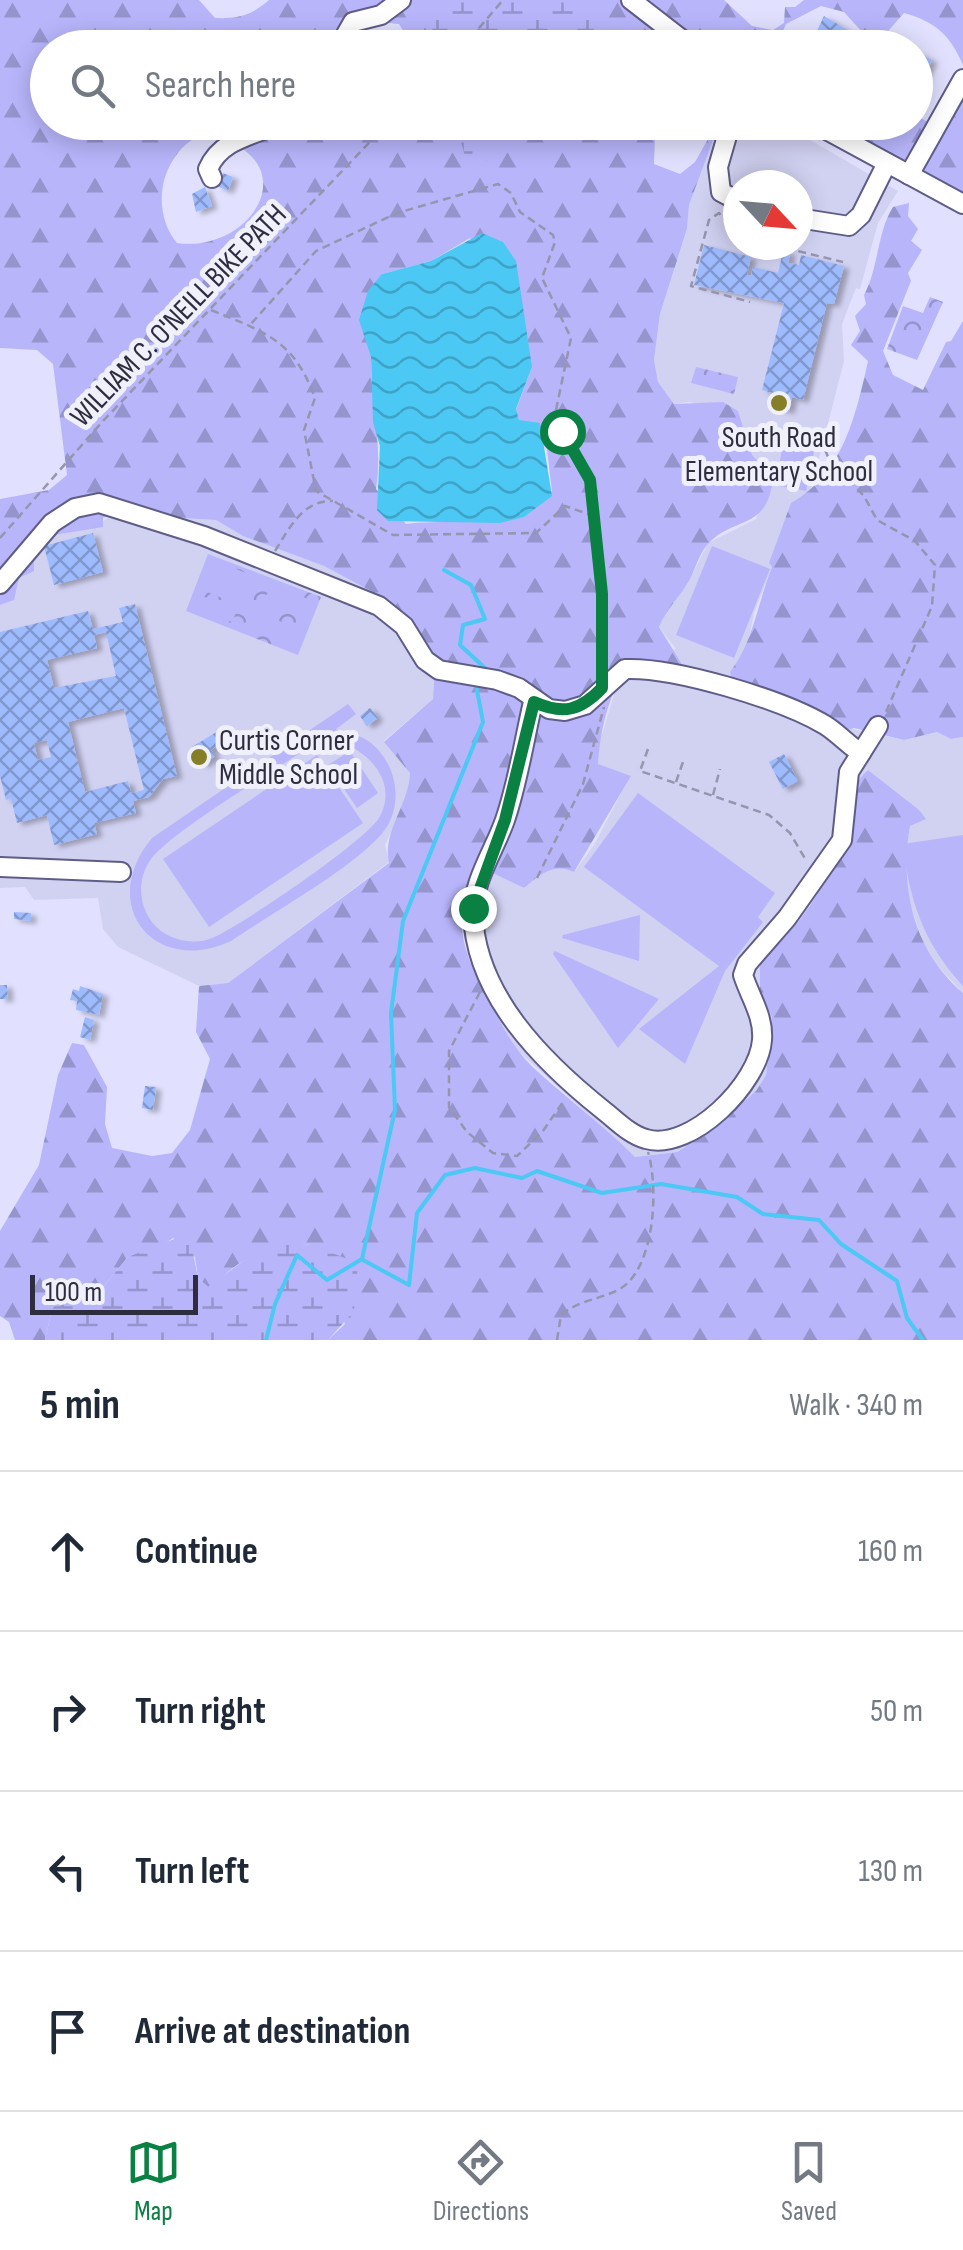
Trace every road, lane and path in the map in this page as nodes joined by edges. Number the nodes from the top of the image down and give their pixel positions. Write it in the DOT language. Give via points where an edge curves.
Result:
graph roads {
  1 [pos="401,0"];
  2 [pos="504,0"];
  3 [pos="631,0"];
  4 [pos="348,30"];
  5 [pos="478,30"];
  6 [pos="670,30"];
  7 [pos="963,79"];
  8 [pos="933,133"];
  9 [pos="240,140"];
  10 [pos="373,140"];
  11 [pos="726,140"];
  12 [pos="845,140"];
  13 [pos="929,140"];
  14 [pos="887,163"];
  15 [pos="910,175"];
  16 [pos="212,178"];
  17 [pos="723,193"];
  18 [pos="963,204"];
  19 [pos="723,217"];
  20 [pos="813,220"];
  21 [pos="813,255"];
  22 [pos="843,262"];
  23 [pos="750,302"];
  24 [pos="211,310"];
  25 [pos="250,326"];
  26 [pos="820,437"];
  27 [pos="334,501"];
  28 [pos="591,515"];
  29 [pos="0,538"];
  30 [pos="268,563"];
  31 [pos="0,584"];
  32 [pos="603,697"];
  33 [pos="534,702"];
  34 [pos="878,726"];
  35 [pos="648,749"];
  36 [pos="862,753"];
  37 [pos="684,759"];
  38 [pos="720,769"];
  39 [pos="676,784"];
  40 [pos="712,796"];
  41 [pos="0,867"];
  42 [pos="120,872"];
  43 [pos="818,874"];
  44 [pos="537,878"];
  45 [pos="488,972"];
  46 [pos="574,1086"];
  47 [pos="644,1139"];
  48 [pos="557,1340"];
  1 -- 4 [label="street"];
  2 -- 5 [label="path"];
  3 -- 6 [label="street"];
  7 -- 8 [label="street"];
  9 -- 16 [label="street" via="214,155"];
  10 -- 24 [label="path, WILLIAM C. O'NEILL BIKE PATH"];
  11 -- 17 [label="street" via="718,167"];
  12 -- 14 [label="street"];
  13 -- 15 [label="street"];
  14 -- 15 [label="street"];
  14 -- 20 [label="street" via="850,226"];
  15 -- 18 [label="street"];
  19 -- 23 [label="path" via="719,213 709,220 691,286"];
  21 -- 22 [label="path"];
  24 -- 25 [label="path"];
  24 -- 29 [label="path, WILLIAM C. O'NEILL BIKE PATH"];
  25 -- 27 [label="path" via="284,343 304,369 316,398 304,430 316,491"];
  25 -- 28 [label="path" via="316,251 398,214 498,184 555,242 542,278 571,338 556,410 590,480"];
  26 -- 34 [label="path" via="877,520 916,541 935,565 932,606"];
  27 -- 28 [label="path" via="393,535 536,533 565,506"];
  27 -- 30 [label="path" via="305,508"];
  28 -- 32 [label="path" via="602,594"];
  30 -- 31 [label="street" via="99,503 74,508 52,524"];
  30 -- 33 [label="street" via="379,606 439,670 497,680"];
  32 -- 33 [label="street" via="565,712"];
  32 -- 36 [label="street" via="625,669 645,668 800,712"];
  32 -- 44 [label="path" via="583,784"];
  33 -- 45 [label="street" via="505,820 473,908"];
  34 -- 36 [label="street"];
  35 -- 39 [label="path" via="640,772"];
  36 -- 43 [label="street" via="850,772 842,840"];
  37 -- 39 [label="path"];
  38 -- 40 [label="path"];
  39 -- 40 [label="path"];
  40 -- 43 [label="path" via="780,822"];
  41 -- 42 [label="street"];
  43 -- 47 [label="street" via="743,975 760,1020 758,1066 720,1110 690,1130 664,1142"];
  45 -- 46 [label="street" via="535,1050"];
  45 -- 46 [label="path" via="448,1051 449,1107 467,1132 493,1153 517,1156"];
  46 -- 47 [label="street"];
  47 -- 48 [label="path" via="654,1195 641,1266 622,1288 577,1302 562,1314"];
}
